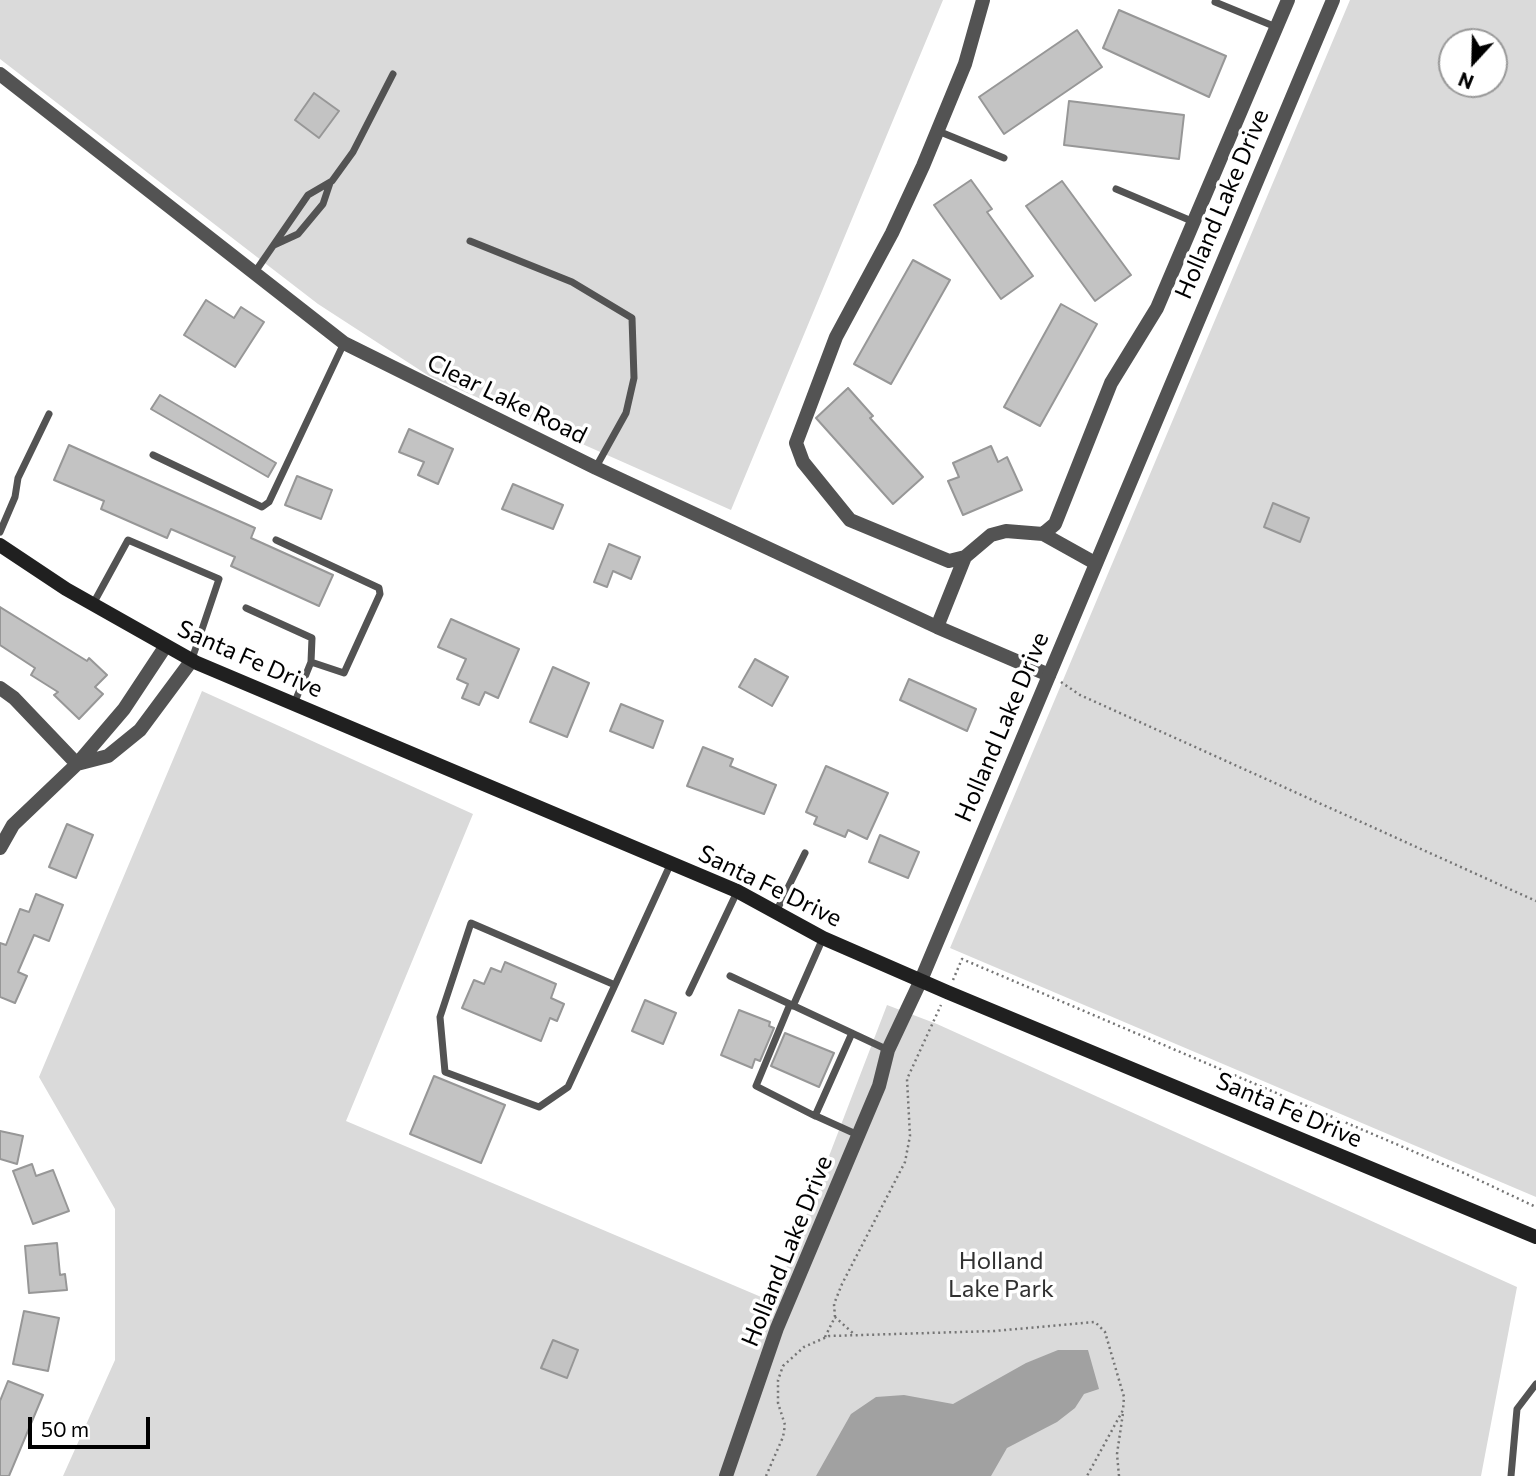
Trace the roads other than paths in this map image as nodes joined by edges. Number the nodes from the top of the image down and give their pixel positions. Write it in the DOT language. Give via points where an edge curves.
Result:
graph roads {
  1 [pos="983,0"];
  2 [pos="1288,0"];
  3 [pos="1334,0"];
  4 [pos="1215,2"];
  5 [pos="1276,27"];
  6 [pos="0,74"];
  7 [pos="393,74"];
  8 [pos="937,131"];
  9 [pos="1004,158"];
  10 [pos="330,182"];
  11 [pos="1116,189"];
  12 [pos="1194,222"];
  13 [pos="470,241"];
  14 [pos="274,245"];
  15 [pos="255,272"];
  16 [pos="344,343"];
  17 [pos="49,414"];
  18 [pos="153,455"];
  19 [pos="596,468"];
  20 [pos="0,532"];
  21 [pos="1043,534"];
  22 [pos="276,540"];
  23 [pos="0,545"];
  24 [pos="965,557"];
  25 [pos="1095,563"];
  26 [pos="93,605"];
  27 [pos="246,608"];
  28 [pos="937,627"];
  29 [pos="166,647"];
  30 [pos="192,660"];
  31 [pos="311,662"];
  32 [pos="1049,675"];
  33 [pos="0,688"];
  34 [pos="294,704"];
  35 [pos="77,764"];
  36 [pos="0,848"];
  37 [pos="805,852"];
  38 [pos="671,863"];
  39 [pos="737,891"];
  40 [pos="776,912"];
  41 [pos="823,938"];
  42 [pos="730,976"];
  43 [pos="921,980"];
  44 [pos="615,985"];
  45 [pos="689,993"];
  46 [pos="792,1005"];
  47 [pos="852,1033"];
  48 [pos="888,1050"];
  49 [pos="816,1116"];
  50 [pos="859,1135"];
  51 [pos="1536,1237"];
  52 [pos="1536,1384"];
  53 [pos="726,1476"];
  54 [pos="1511,1476"];
  1 -- 8 [label="street" via="965,64"];
  2 -- 5 [label="street"];
  3 -- 25 [label="street, Holland Lake Drive"];
  4 -- 5 [label="lane"];
  5 -- 12 [label="street"];
  6 -- 15 [label="street, Clear Lake Road"];
  7 -- 10 [label="lane" via="353,152"];
  8 -- 9 [label="lane"];
  8 -- 24 [label="street" via="892,233 836,337 796,443 803,462 850,520 949,561"];
  10 -- 14 [label="lane" via="308,195"];
  10 -- 14 [label="lane" via="323,204 298,234"];
  11 -- 12 [label="lane"];
  12 -- 21 [label="street" via="1157,308 1111,383 1055,524"];
  13 -- 19 [label="lane" via="572,282 632,318 634,379 625,413"];
  14 -- 15 [label="lane"];
  15 -- 16 [label="street, Clear Lake Road"];
  16 -- 18 [label="lane" via="269,502 262,507"];
  16 -- 19 [label="street, Clear Lake Road"];
  17 -- 20 [label="lane" via="18,478"];
  19 -- 28 [label="street, Clear Lake Road"];
  21 -- 24 [label="street" via="1006,531 991,535"];
  21 -- 25 [label="street"];
  22 -- 31 [label="lane" via="379,588 344,673"];
  23 -- 26 [label="main road, Santa Fe Drive"];
  24 -- 28 [label="street"];
  25 -- 32 [label="street, Holland Lake Drive"];
  26 -- 29 [label="main road, Santa Fe Drive"];
  26 -- 30 [label="lane" via="128,540 219,579"];
  27 -- 31 [label="lane" via="313,638"];
  28 -- 32 [label="street, Clear Lake Road"];
  29 -- 30 [label="main road, Santa Fe Drive"];
  29 -- 35 [label="street" via="124,709"];
  30 -- 34 [label="main road, Santa Fe Drive"];
  30 -- 35 [label="street" via="139,730 108,756"];
  31 -- 34 [label="lane"];
  32 -- 43 [label="street, Holland Lake Drive"];
  33 -- 35 [label="street"];
  34 -- 38 [label="main road, Santa Fe Drive"];
  35 -- 36 [label="street" via="13,825"];
  37 -- 40 [label="lane"];
  38 -- 39 [label="main road, Santa Fe Drive"];
  38 -- 44 [label="lane"];
  39 -- 40 [label="main road, Santa Fe Drive"];
  39 -- 45 [label="lane"];
  40 -- 41 [label="main road, Santa Fe Drive"];
  41 -- 43 [label="main road, Santa Fe Drive"];
  41 -- 46 [label="lane"];
  42 -- 46 [label="lane"];
  43 -- 48 [label="street, Holland Lake Drive"];
  43 -- 51 [label="main road, Santa Fe Drive"];
  44 -- 44 [label="lane" via="471,923 440,1017 445,1072 539,1107 568,1087"];
  46 -- 47 [label="lane"];
  46 -- 49 [label="lane" via="757,1086"];
  47 -- 48 [label="lane"];
  47 -- 49 [label="lane"];
  48 -- 50 [label="street, Holland Lake Drive"];
  49 -- 50 [label="lane"];
  50 -- 53 [label="street, Holland Lake Drive" via="777,1328"];
  52 -- 54 [label="lane" via="1517,1409"];
}
